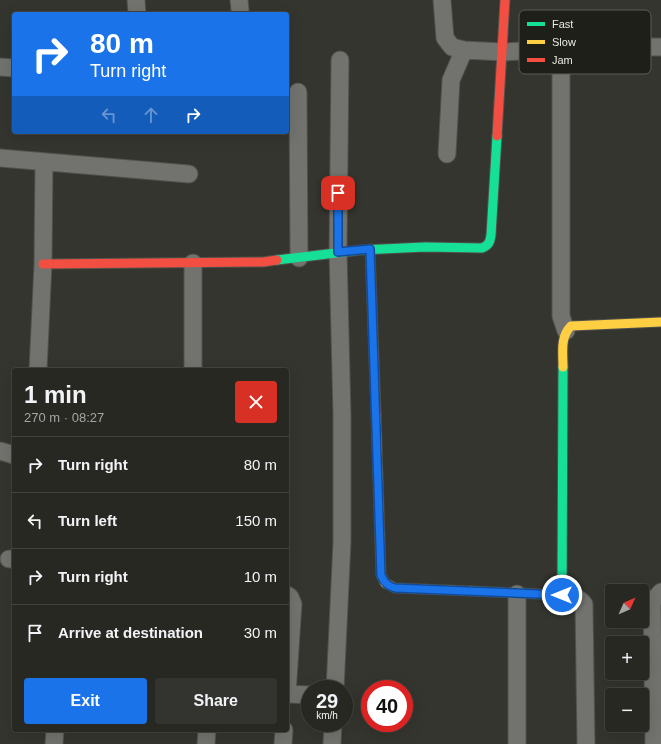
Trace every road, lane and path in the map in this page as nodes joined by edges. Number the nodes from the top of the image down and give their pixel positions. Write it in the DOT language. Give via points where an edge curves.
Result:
graph roads {
  1 [pos="136,0"];
  2 [pos="442,0"];
  3 [pos="505,0"];
  4 [pos="137,12"];
  5 [pos="464,50"];
  6 [pos="519,51"];
  7 [pos="503,52"];
  8 [pos="340,60"];
  9 [pos="0,67"];
  10 [pos="12,68"];
  11 [pos="561,74"];
  12 [pos="298,92"];
  13 [pos="447,154"];
  14 [pos="0,158"];
  15 [pos="44,162"];
  16 [pos="189,174"];
  17 [pos="370,249"];
  18 [pos="338,252"];
  19 [pos="299,258"];
  20 [pos="194,263"];
  21 [pos="43,264"];
  22 [pos="661,322"];
  23 [pos="566,331"];
  24 [pos="38,368"];
  25 [pos="193,368"];
  26 [pos="0,451"];
  27 [pos="12,454"];
  28 [pos="661,592"];
  29 [pos="517,594"];
  30 [pos="562,595"];
  31 [pos="289,596"];
  32 [pos="289,664"];
  33 [pos="335,680"];
  34 [pos="289,694"];
  35 [pos="301,695"];
  36 [pos="54,732"];
  37 [pos="207,732"];
  38 [pos="284,732"];
  39 [pos="333,732"];
  40 [pos="54,744"];
  41 [pos="206,744"];
  42 [pos="283,744"];
  43 [pos="332,744"];
  44 [pos="517,744"];
  45 [pos="586,744"];
  46 [pos="654,744"];
  1 -- 4 [label="street"];
  2 -- 5 [label="street" via="445,38 452,47"];
  3 -- 7 [label="street"];
  5 -- 7 [label="street"];
  5 -- 13 [label="street" via="451,80"];
  6 -- 7 [label="street"];
  7 -- 17 [label="street" via="491,235 487,246"];
  8 -- 18 [label="street"];
  9 -- 10 [label="street"];
  11 -- 23 [label="street" via="561,316"];
  12 -- 19 [label="street"];
  14 -- 15 [label="street"];
  15 -- 16 [label="street"];
  15 -- 21 [label="street"];
  17 -- 18 [label="street"];
  17 -- 29 [label="street" via="383,580 395,588"];
  18 -- 19 [label="street"];
  18 -- 33 [label="street" via="342,542"];
  19 -- 20 [label="street" via="263,262"];
  20 -- 21 [label="street"];
  20 -- 25 [label="street"];
  21 -- 24 [label="street"];
  22 -- 23 [label="street" via="571,326"];
  23 -- 30 [label="street" via="562,338"];
  26 -- 27 [label="street"];
  28 -- 46 [label="street" via="652,602"];
  29 -- 30 [label="street"];
  29 -- 44 [label="street"];
  30 -- 45 [label="street" via="572,594 580,598 584,604"];
  31 -- 32 [label="street" via="293,604"];
  34 -- 35 [label="street"];
  36 -- 40 [label="street"];
  37 -- 41 [label="street"];
  38 -- 42 [label="street"];
  39 -- 43 [label="street"];
}
